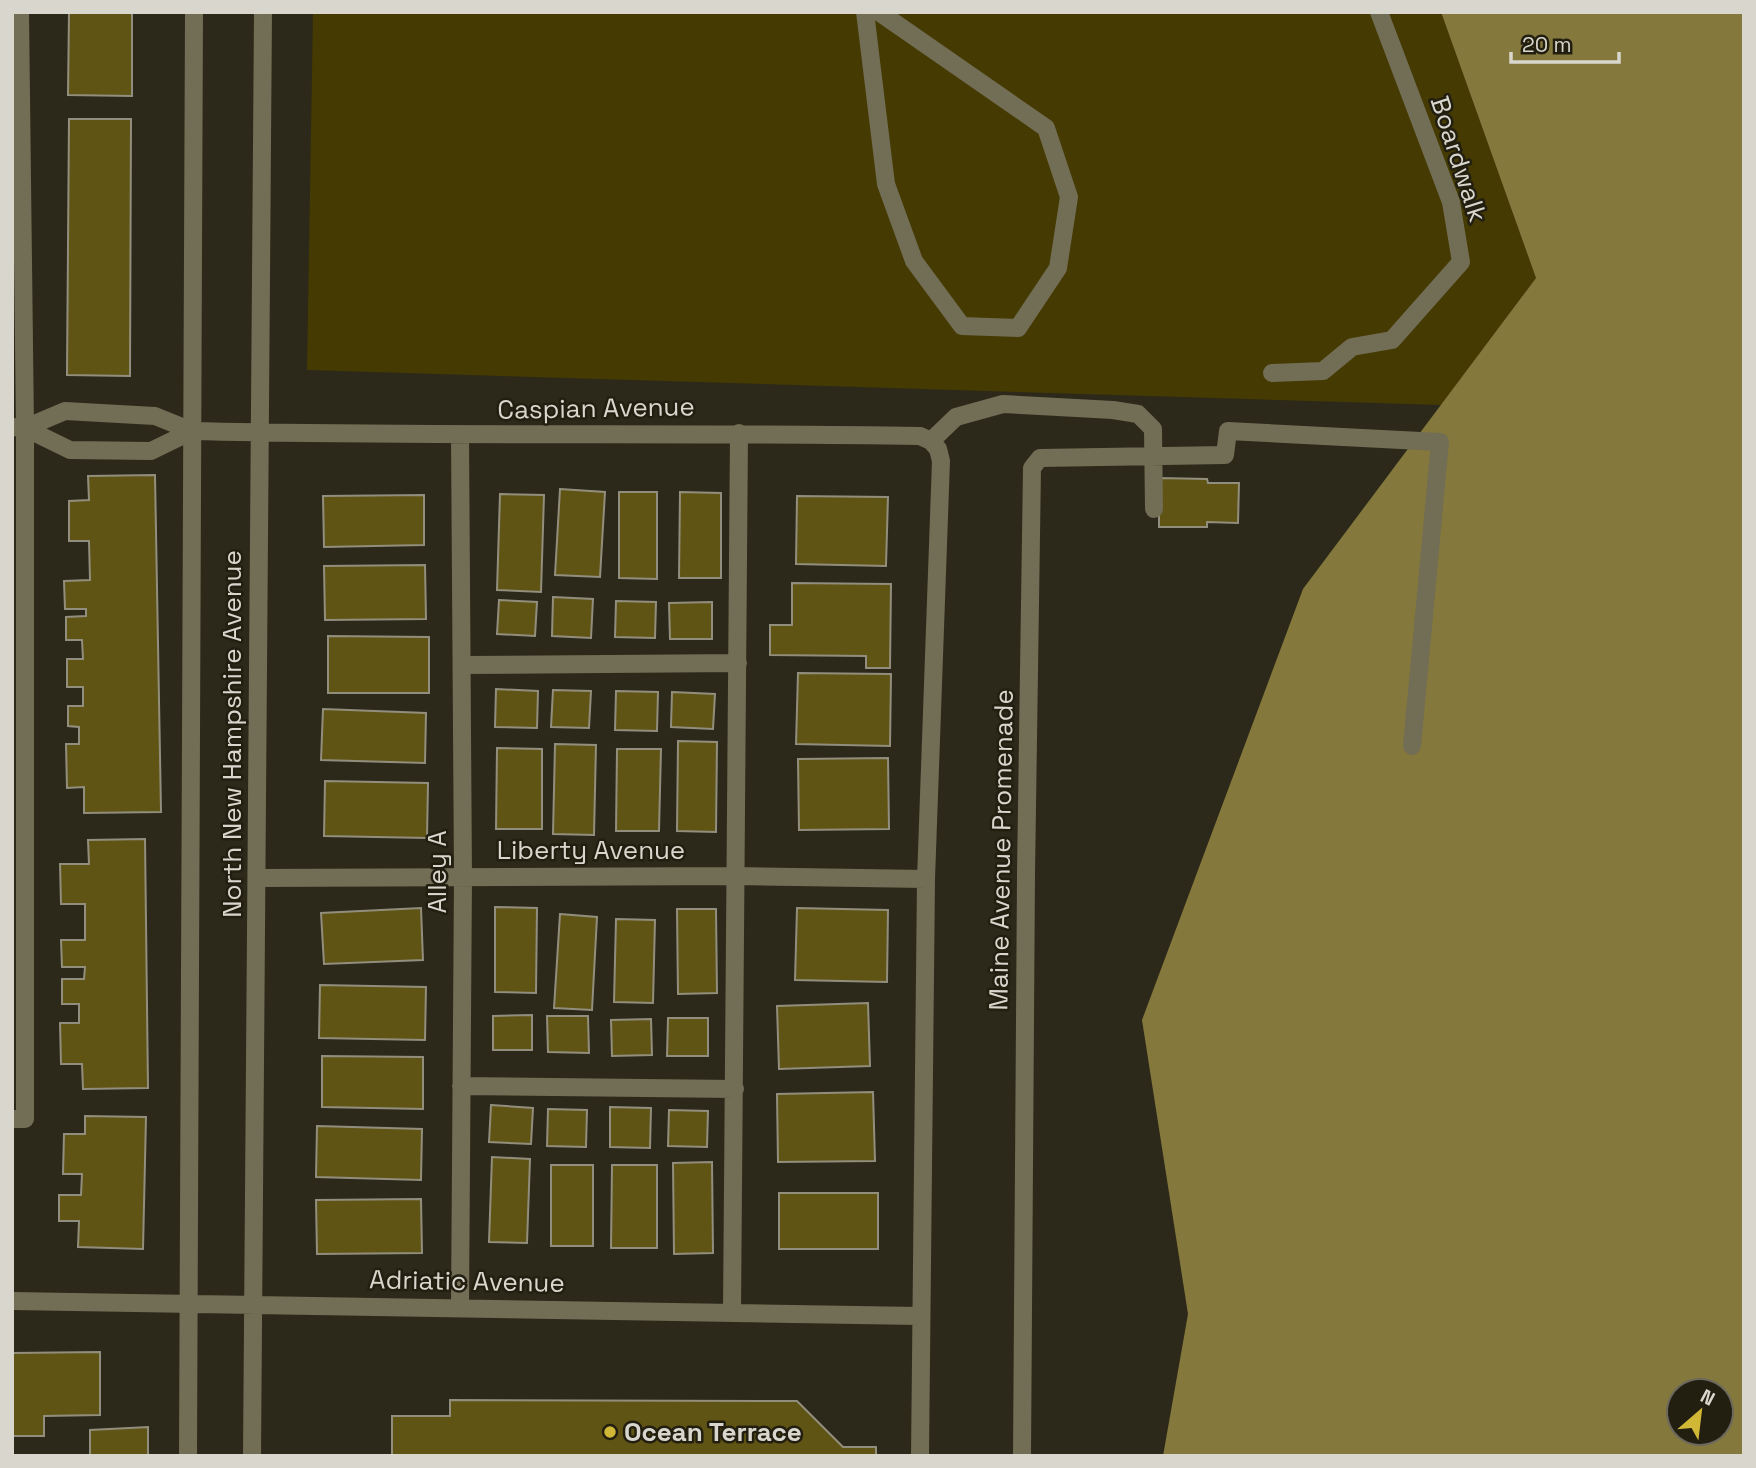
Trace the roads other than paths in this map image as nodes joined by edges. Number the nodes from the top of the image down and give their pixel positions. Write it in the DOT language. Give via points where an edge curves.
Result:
graph roads {
  1 [pos="20,12"];
  2 [pos="194,12"];
  3 [pos="263,12"];
  4 [pos="865,12"];
  5 [pos="879,12"];
  6 [pos="1380,12"];
  7 [pos="1272,373"];
  8 [pos="18,428"];
  9 [pos="192,432"];
  10 [pos="260,433"];
  11 [pos="739,433"];
  12 [pos="460,436"];
  13 [pos="931,441"];
  14 [pos="1155,455"];
  15 [pos="1154,509"];
  16 [pos="738,663"];
  17 [pos="462,665"];
  18 [pos="1412,746"];
  19 [pos="18,775"];
  20 [pos="737,876"];
  21 [pos="463,877"];
  22 [pos="257,878"];
  23 [pos="926,879"];
  24 [pos="461,1086"];
  25 [pos="735,1089"];
  26 [pos="19,1119"];
  27 [pos="12,1301"];
  28 [pos="188,1303"];
  29 [pos="254,1303"];
  30 [pos="460,1307"];
  31 [pos="732,1312"];
  32 [pos="920,1316"];
  33 [pos="188,1456"];
  34 [pos="253,1456"];
  35 [pos="920,1456"];
  36 [pos="1022,1456"];
  1 -- 8 [label="street"];
  2 -- 9 [label="street, North New Hampshire Avenue"];
  3 -- 10 [label="street, North New Hampshire Avenue"];
  4 -- 5 [label="street" via="886,184 914,261 962,326 1017,328 1058,268 1069,197 1046,128"];
  6 -- 7 [label="street, Boardwalk" via="1451,202 1461,262 1392,340 1352,347 1323,370"];
  8 -- 9 [label="street" via="65,411 155,416"];
  8 -- 9 [label="street" via="69,450 151,451"];
  8 -- 19 [label="street"];
  9 -- 10 [label="street, Caspian Avenue"];
  9 -- 28 [label="street, North New Hampshire Avenue"];
  10 -- 12 [label="street, Caspian Avenue"];
  10 -- 22 [label="street, North New Hampshire Avenue"];
  11 -- 12 [label="street, Caspian Avenue"];
  11 -- 13 [label="street, Caspian Avenue" via="920,436"];
  11 -- 16 [label="street"];
  12 -- 17 [label="street, Alley A"];
  13 -- 14 [label="street" via="956,417 1003,404 1099,409 1138,414 1153,429"];
  13 -- 23 [label="street" via="941,461"];
  14 -- 15 [label="street"];
  14 -- 18 [label="street, Maine Avenue Promenade" via="1225,455 1228,431 1440,442"];
  14 -- 36 [label="street, Maine Avenue Promenade" via="1040,458 1032,468"];
  16 -- 17 [label="street"];
  16 -- 20 [label="street"];
  17 -- 21 [label="street, Alley A"];
  19 -- 26 [label="street"];
  20 -- 21 [label="street, Liberty Avenue"];
  20 -- 23 [label="street, Liberty Avenue"];
  20 -- 25 [label="street"];
  21 -- 22 [label="street, Liberty Avenue"];
  21 -- 24 [label="street, Alley A"];
  22 -- 29 [label="street, North New Hampshire Avenue"];
  23 -- 32 [label="street"];
  24 -- 25 [label="street"];
  24 -- 30 [label="street, Alley A"];
  25 -- 31 [label="street"];
  27 -- 28 [label="street, Adriatic Avenue"];
  28 -- 29 [label="street, Adriatic Avenue"];
  28 -- 33 [label="street, North New Hampshire Avenue"];
  29 -- 30 [label="street, Adriatic Avenue"];
  29 -- 34 [label="street, North New Hampshire Avenue"];
  30 -- 31 [label="street, Adriatic Avenue"];
  31 -- 32 [label="street, Adriatic Avenue"];
  32 -- 35 [label="street"];
}
